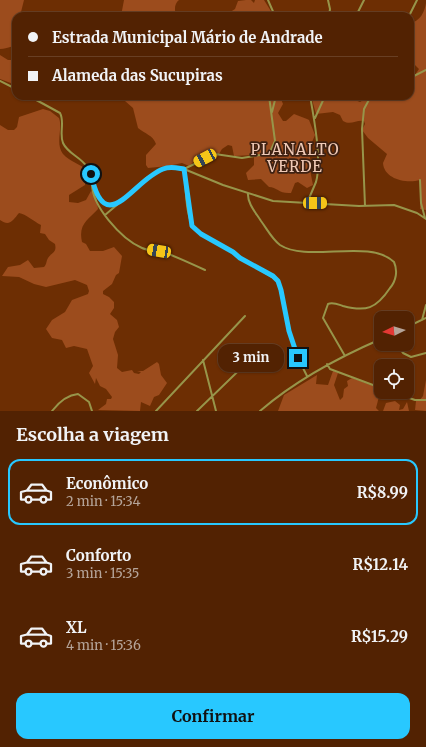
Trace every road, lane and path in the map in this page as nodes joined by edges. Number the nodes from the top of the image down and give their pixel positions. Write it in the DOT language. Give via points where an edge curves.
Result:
graph roads {
  1 [pos="268,0"];
  2 [pos="328,0"];
  3 [pos="364,0"];
  4 [pos="417,0"];
  5 [pos="273,12"];
  6 [pos="330,12"];
  7 [pos="358,12"];
  8 [pos="411,12"];
  9 [pos="426,70"];
  10 [pos="414,76"];
  11 [pos="0,81"];
  12 [pos="12,87"];
  13 [pos="37,100"];
  14 [pos="269,100"];
  15 [pos="275,100"];
  16 [pos="311,100"];
  17 [pos="323,100"];
  18 [pos="369,100"];
  19 [pos="271,113"];
  20 [pos="315,120"];
  21 [pos="184,169"];
  22 [pos="92,179"];
  23 [pos="420,180"];
  24 [pos="248,194"];
  25 [pos="119,203"];
  26 [pos="307,203"];
  27 [pos="365,206"];
  28 [pos="105,215"];
  29 [pos="426,219"];
  30 [pos="205,270"];
  31 [pos="426,305"];
  32 [pos="245,316"];
  33 [pos="426,318"];
  34 [pos="422,320"];
  35 [pos="414,324"];
  36 [pos="374,342"];
  37 [pos="263,347"];
  38 [pos="401,351"];
  39 [pos="426,353"];
  40 [pos="345,356"];
  41 [pos="203,360"];
  42 [pos="327,364"];
  43 [pos="307,376"];
  44 [pos="374,385"];
  45 [pos="212,396"];
  46 [pos="412,399"];
  47 [pos="426,400"];
  48 [pos="52,411"];
  49 [pos="92,411"];
  50 [pos="156,411"];
  51 [pos="197,411"];
  52 [pos="216,411"];
  53 [pos="260,411"];
  1 -- 5 [label="street"];
  2 -- 6 [label="street"];
  3 -- 7 [label="street"];
  4 -- 8 [label="street"];
  9 -- 10 [label="street"];
  11 -- 12 [label="street"];
  13 -- 22 [label="street" via="60,113 63,143 66,149 87,166"];
  14 -- 19 [label="street"];
  15 -- 19 [label="street"];
  16 -- 20 [label="street"];
  17 -- 20 [label="street"];
  18 -- 27 [label="street" via="364,109 362,128"];
  19 -- 21 [label="street" via="274,141 268,154 242,158 215,154"];
  20 -- 26 [label="street" via="316,181"];
  21 -- 24 [label="street"];
  21 -- 25 [label="street" via="161,169 146,178"];
  21 -- 43 [label="street" via="192,226 201,234 273,276 279,283 289,331"];
  22 -- 25 [label="street" via="97,196 103,203"];
  22 -- 28 [label="street" via="92,194"];
  23 -- 29 [label="street" via="421,203"];
  24 -- 26 [label="street" via="280,202"];
  24 -- 40 [label="street" via="268,231 282,246 303,251 377,253 394,262 396,276 393,284 373,306 360,309 333,302 326,307 323,318"];
  25 -- 28 [label="street"];
  26 -- 27 [label="street"];
  27 -- 29 [label="street" via="394,205 418,213"];
  28 -- 30 [label="street" via="115,227 140,247 170,255"];
  31 -- 34 [label="street"];
  32 -- 41 [label="street"];
  33 -- 34 [label="street"];
  34 -- 35 [label="street"];
  36 -- 40 [label="street"];
  37 -- 45 [label="street"];
  38 -- 39 [label="street" via="411,357"];
  40 -- 42 [label="street"];
  41 -- 45 [label="street"];
  41 -- 50 [label="street"];
  42 -- 43 [label="street"];
  42 -- 44 [label="street" via="330,369"];
  43 -- 53 [label="street"];
  45 -- 51 [label="street"];
  45 -- 52 [label="street"];
  46 -- 47 [label="street"];
  48 -- 49 [label="street" via="61,401 78,394 89,402"];
}
